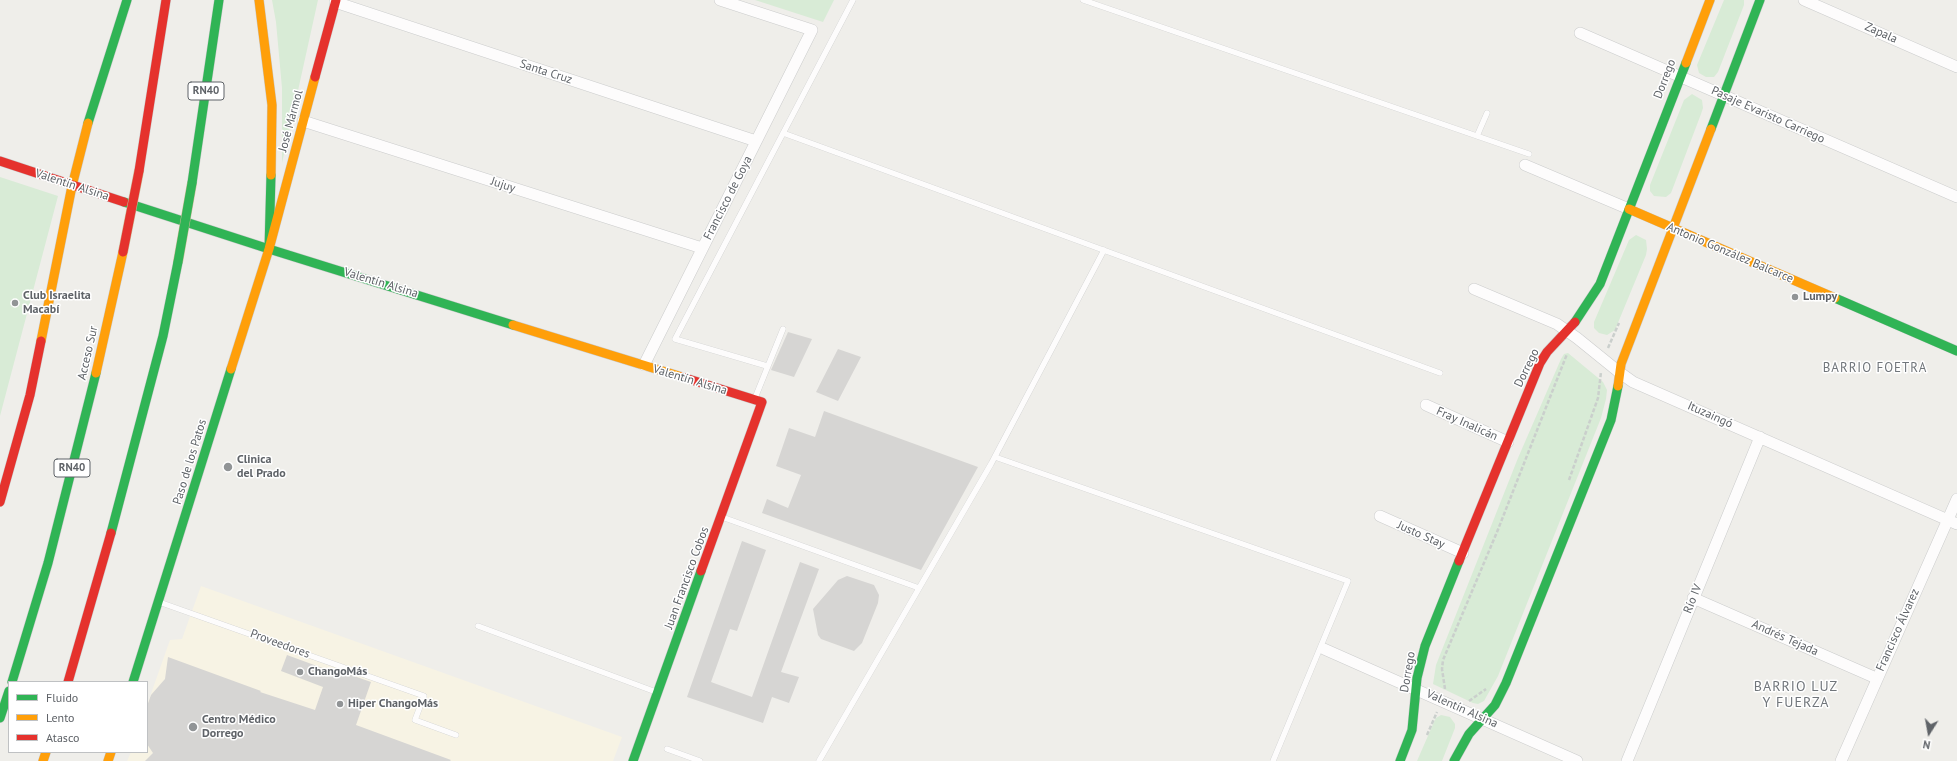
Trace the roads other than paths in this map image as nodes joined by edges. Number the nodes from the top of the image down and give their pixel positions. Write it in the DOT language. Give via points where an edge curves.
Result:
graph roads {
  1 [pos="127,0"];
  2 [pos="166,0"];
  3 [pos="219,0"];
  4 [pos="259,0"];
  5 [pos="853,0"];
  6 [pos="1083,0"];
  7 [pos="1710,0"];
  8 [pos="1760,0"];
  9 [pos="1804,0"];
  10 [pos="335,1"];
  11 [pos="725,1"];
  12 [pos="1580,33"];
  13 [pos="1957,67"];
  14 [pos="1680,76"];
  15 [pos="1723,95"];
  16 [pos="1487,113"];
  17 [pos="303,121"];
  18 [pos="783,133"];
  19 [pos="1477,136"];
  20 [pos="756,141"];
  21 [pos="1530,154"];
  22 [pos="0,161"];
  23 [pos="1525,165"];
  24 [pos="72,186"];
  25 [pos="1957,197"];
  26 [pos="1629,209"];
  27 [pos="1672,228"];
  28 [pos="702,248"];
  29 [pos="269,249"];
  30 [pos="1104,250"];
  31 [pos="1474,289"];
  32 [pos="784,329"];
  33 [pos="1567,330"];
  34 [pos="1957,351"];
  35 [pos="644,365"];
  36 [pos="767,366"];
  37 [pos="1619,372"];
  38 [pos="1440,373"];
  39 [pos="758,401"];
  40 [pos="1426,405"];
  41 [pos="1760,437"];
  42 [pos="1508,442"];
  43 [pos="995,457"];
  44 [pos="1957,499"];
  45 [pos="0,502"];
  46 [pos="1380,516"];
  47 [pos="722,517"];
  48 [pos="1952,521"];
  49 [pos="1463,553"];
  50 [pos="919,588"];
  51 [pos="1693,598"];
  52 [pos="159,602"];
  53 [pos="478,626"];
  54 [pos="1324,649"];
  55 [pos="1876,678"];
  56 [pos="12,681"];
  57 [pos="68,681"];
  58 [pos="133,681"];
  59 [pos="1417,689"];
  60 [pos="658,693"];
  61 [pos="8,694"];
  62 [pos="0,718"];
  63 [pos="1482,718"];
  64 [pos="456,735"];
  65 [pos="667,749"];
  66 [pos="633,761"];
  67 [pos="700,761"];
  68 [pos="819,761"];
  69 [pos="1273,761"];
  70 [pos="1400,761"];
  71 [pos="1454,761"];
  72 [pos="1577,761"];
  73 [pos="1626,761"];
  74 [pos="1841,761"];
  1 -- 24 [label="main road" via="93,102"];
  2 -- 56 [label="main road, Acceso Sur / RN40, bridge" via="139,171 123,252 85,419 48,563"];
  3 -- 57 [label="main road, RN40, bridge" via="192,183 163,336 127,475"];
  4 -- 29 [label="main road" via="272,105"];
  5 -- 18 [label="lane"];
  6 -- 19 [label="lane"];
  7 -- 14 [label="main road, Dorrego"];
  8 -- 15 [label="main road"];
  9 -- 13 [label="street, Zapala"];
  10 -- 17 [label="main road, José Mármol"];
  10 -- 20 [label="street, Santa Cruz"];
  11 -- 20 [label="street, Francisco de Goya" via="812,30"];
  12 -- 14 [label="street, Pasaje Evaristo Carriego"];
  14 -- 15 [label="street, Pasaje Evaristo Carriego"];
  14 -- 26 [label="main road, Dorrego"];
  15 -- 25 [label="street, Pasaje Evaristo Carriego"];
  15 -- 27 [label="main road"];
  16 -- 19 [label="lane"];
  17 -- 28 [label="street, Jujuy"];
  17 -- 29 [label="main road, José Mármol"];
  18 -- 30 [label="lane"];
  18 -- 36 [label="lane" via="675,339"];
  19 -- 21 [label="lane"];
  20 -- 28 [label="street, Francisco de Goya"];
  22 -- 24 [label="main road, Valentín Alsina"];
  23 -- 26 [label="street, Antonio González Balcarce"];
  24 -- 29 [label="main road, Valentín Alsina"];
  24 -- 45 [label="main road" via="30,395"];
  26 -- 27 [label="main road, Antonio González Balcarce"];
  26 -- 33 [label="main road, Dorrego" via="1600,284 1587,306"];
  27 -- 34 [label="main road, Antonio González Balcarce"];
  27 -- 37 [label="main road"];
  28 -- 35 [label="street, Francisco de Goya"];
  29 -- 35 [label="main road, Valentín Alsina"];
  29 -- 52 [label="main road, Paso de los Patos"];
  30 -- 38 [label="lane"];
  30 -- 43 [label="lane"];
  31 -- 33 [label="street, Ituzaingó"];
  32 -- 36 [label="lane"];
  33 -- 37 [label="street, Ituzaingó"];
  33 -- 42 [label="main road, Dorrego" via="1540,364"];
  35 -- 39 [label="main road, Valentín Alsina"];
  36 -- 39 [label="lane"];
  37 -- 41 [label="street, Ituzaingó" via="1633,382"];
  37 -- 63 [label="main road" via="1611,420 1500,697 1492,711"];
  39 -- 47 [label="main road, Juan Francisco Cobos"];
  40 -- 42 [label="street, Fray Inalicán"];
  41 -- 48 [label="street, Ituzaingó"];
  41 -- 51 [label="street, Río IV"];
  42 -- 49 [label="main road, Dorrego"];
  43 -- 50 [label="lane"];
  43 -- 69 [label="lane" via="1348,581"];
  44 -- 48 [label="street, Francisco Álvarez"];
  46 -- 49 [label="street, Justo Stay"];
  47 -- 50 [label="lane"];
  47 -- 60 [label="main road, Juan Francisco Cobos"];
  48 -- 55 [label="street, Francisco Álvarez"];
  49 -- 59 [label="main road, Dorrego" via="1425,646"];
  50 -- 68 [label="lane"];
  51 -- 55 [label="street, Andrés Tejada"];
  51 -- 73 [label="street, Río IV"];
  52 -- 58 [label="main road, Paso de los Patos"];
  52 -- 64 [label="lane, Proveedores" via="424,696 415,720"];
  53 -- 60 [label="lane"];
  54 -- 59 [label="street, Valentín Alsina"];
  55 -- 74 [label="street, Francisco Álvarez"];
  59 -- 63 [label="street, Valentín Alsina"];
  59 -- 70 [label="main road, Dorrego" via="1412,730"];
  60 -- 66 [label="main road, Juan Francisco Cobos"];
  61 -- 62 [label="main road"];
  63 -- 71 [label="main road" via="1468,734"];
  63 -- 72 [label="street, Valentín Alsina"];
  65 -- 67 [label="lane"];
}
